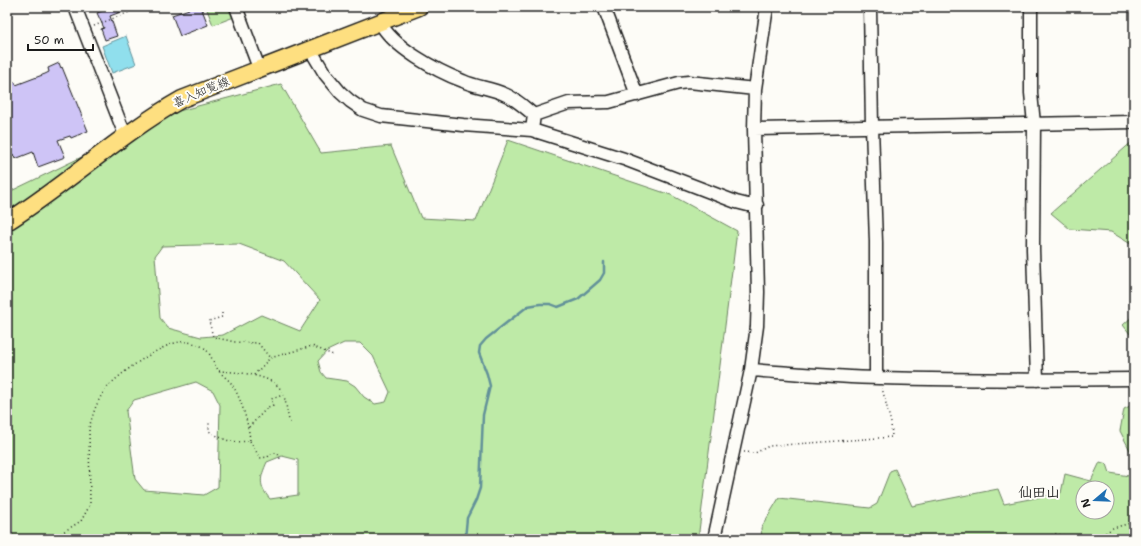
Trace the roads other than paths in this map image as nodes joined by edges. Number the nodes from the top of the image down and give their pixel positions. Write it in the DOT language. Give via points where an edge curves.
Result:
graph roads {
  1 [pos="75,7"];
  2 [pos="236,7"];
  3 [pos="419,7"];
  4 [pos="604,7"];
  5 [pos="766,7"];
  6 [pos="870,7"];
  7 [pos="1031,7"];
  8 [pos="380,22"];
  9 [pos="310,49"];
  10 [pos="259,68"];
  11 [pos="755,89"];
  12 [pos="637,95"];
  13 [pos="534,115"];
  14 [pos="1134,122"];
  15 [pos="1034,124"];
  16 [pos="872,127"];
  17 [pos="754,129"];
  18 [pos="532,130"];
  19 [pos="125,135"];
  20 [pos="757,205"];
  21 [pos="7,222"];
  22 [pos="751,370"];
  23 [pos="878,378"];
  24 [pos="1134,379"];
  25 [pos="1037,380"];
  26 [pos="714,539"];
  1 -- 19 [label="street"];
  2 -- 10 [label="street"];
  3 -- 8 [label="main road, 喜入知覧線"];
  4 -- 12 [label="street"];
  5 -- 11 [label="street"];
  6 -- 16 [label="street"];
  7 -- 15 [label="street" via="1031,93"];
  8 -- 9 [label="main road, 喜入知覧線"];
  8 -- 13 [label="street" via="394,42 420,59 463,81 509,96"];
  9 -- 10 [label="main road, 喜入知覧線"];
  9 -- 18 [label="street" via="324,74 363,110 381,116 463,126"];
  10 -- 19 [label="main road, 喜入知覧線" via="182,99"];
  11 -- 12 [label="street" via="689,82"];
  11 -- 17 [label="street"];
  12 -- 13 [label="street" via="609,102 569,103"];
  13 -- 18 [label="street"];
  14 -- 15 [label="street"];
  15 -- 16 [label="street"];
  15 -- 25 [label="street" via="1033,250"];
  16 -- 17 [label="street"];
  16 -- 23 [label="street"];
  17 -- 20 [label="street"];
  18 -- 20 [label="street" via="624,159 736,202"];
  19 -- 21 [label="main road, 喜入知覧線" via="49,194"];
  20 -- 22 [label="street" via="757,326"];
  22 -- 23 [label="street"];
  22 -- 26 [label="street"];
  23 -- 25 [label="street"];
  24 -- 25 [label="street"];
}
